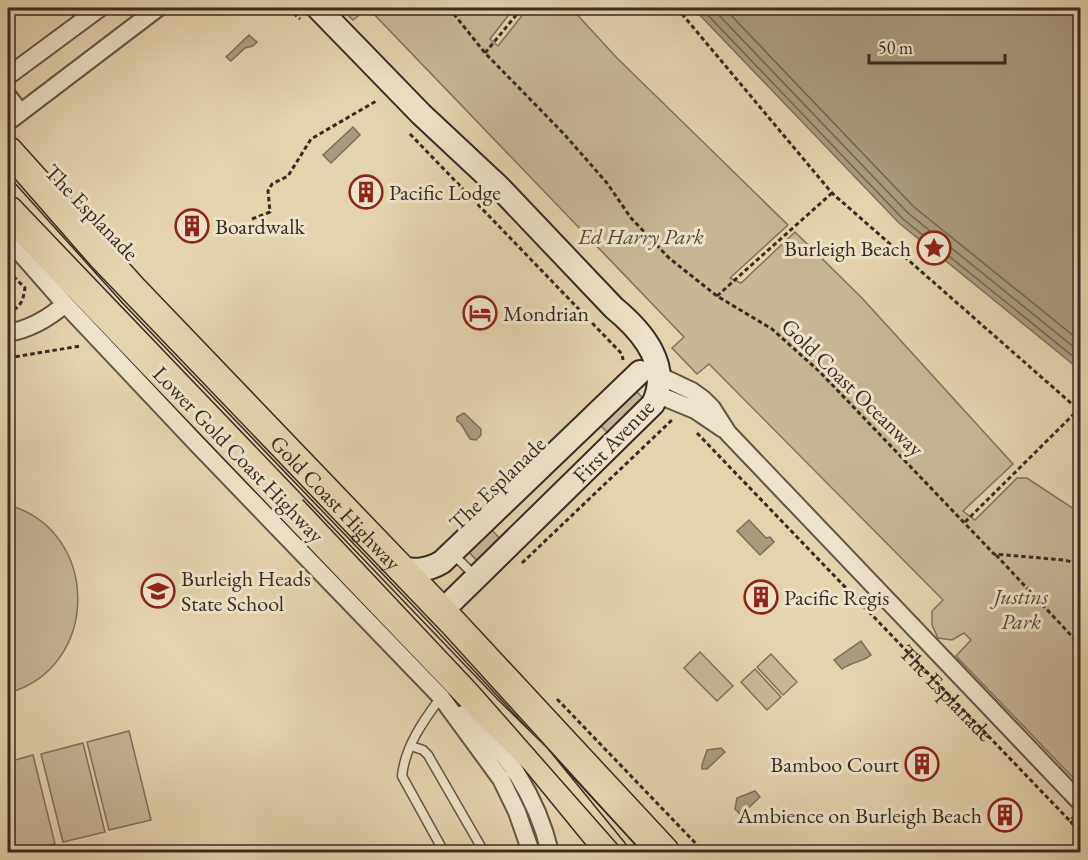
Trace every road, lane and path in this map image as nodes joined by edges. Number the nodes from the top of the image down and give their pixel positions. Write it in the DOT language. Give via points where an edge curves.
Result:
graph roads {
  1 [pos="100,8"];
  2 [pos="158,8"];
  3 [pos="288,8"];
  4 [pos="449,8"];
  5 [pos="522,8"];
  6 [pos="677,8"];
  7 [pos="311,16"];
  8 [pos="485,53"];
  9 [pos="8,76"];
  10 [pos="370,92"];
  11 [pos="8,96"];
  12 [pos="14,117"];
  13 [pos="402,126"];
  14 [pos="8,152"];
  15 [pos="832,193"];
  16 [pos="8,211"];
  17 [pos="252,219"];
  18 [pos="8,239"];
  19 [pos="8,271"];
  20 [pos="717,296"];
  21 [pos="65,304"];
  22 [pos="8,311"];
  23 [pos="8,333"];
  24 [pos="87,354"];
  25 [pos="8,358"];
  26 [pos="618,367"];
  27 [pos="652,380"];
  28 [pos="1079,411"];
  29 [pos="680,417"];
  30 [pos="697,434"];
  31 [pos="965,522"];
  32 [pos="452,553"];
  33 [pos="994,554"];
  34 [pos="1080,564"];
  35 [pos="398,568"];
  36 [pos="516,569"];
  37 [pos="477,578"];
  38 [pos="441,612"];
  39 [pos="1080,645"];
  40 [pos="554,695"];
  41 [pos="441,697"];
  42 [pos="411,746"];
  43 [pos="1079,808"];
  44 [pos="1070,821"];
  45 [pos="1080,832"];
  46 [pos="545,834"];
  47 [pos="444,852"];
  48 [pos="484,852"];
  49 [pos="531,852"];
  50 [pos="537,852"];
  51 [pos="550,852"];
  52 [pos="612,852"];
  53 [pos="664,852"];
  54 [pos="704,852"];
  1 -- 9 [label="street"];
  2 -- 12 [label="street"];
  3 -- 7 [label="path"];
  4 -- 8 [label="path, Gold Coast Oceanway"];
  5 -- 8 [label="path"];
  6 -- 15 [label="path"];
  7 -- 27 [label="street" via="499,186 615,308"];
  8 -- 20 [label="path, Gold Coast Oceanway" via="564,134 607,183 631,218 669,258"];
  10 -- 17 [label="path" via="378,100 311,139 288,176 272,184 268,191 270,213"];
  11 -- 12 [label="street"];
  13 -- 26 [label="path" via="622,354 624,362"];
  14 -- 35 [label="highway, Gold Coast Highway" via="133,291"];
  15 -- 20 [label="path"];
  15 -- 28 [label="path"];
  16 -- 52 [label="highway, Gold Coast Highway" via="536,759"];
  18 -- 21 [label="street, Lower Gold Coast Highway"];
  19 -- 22 [label="path" via="25,288 22,301 15,310"];
  20 -- 31 [label="path, Gold Coast Oceanway" via="772,329 819,371"];
  21 -- 23 [label="street" via="51,316"];
  21 -- 41 [label="street, Lower Gold Coast Highway"];
  24 -- 25 [label="path" via="80,346"];
  27 -- 32 [label="street, First Avenue"];
  27 -- 37 [label="street, First Avenue" via="653,404"];
  27 -- 43 [label="street, The Esplanade" via="666,398 728,433"];
  28 -- 31 [label="path"];
  29 -- 36 [label="path" via="670,420"];
  30 -- 44 [label="path, The Esplanade"];
  31 -- 33 [label="path, Gold Coast Oceanway"];
  32 -- 35 [label="street, First Avenue" via="429,569"];
  32 -- 37 [label="lane"];
  33 -- 34 [label="path"];
  33 -- 39 [label="path, Gold Coast Oceanway"];
  35 -- 38 [label="highway, Gold Coast Highway"];
  37 -- 38 [label="street, First Avenue"];
  38 -- 53 [label="highway, Gold Coast Highway"];
  40 -- 54 [label="path"];
  41 -- 42 [label="lane"];
  41 -- 46 [label="street, Lower Gold Coast Highway" via="474,724 509,763"];
  41 -- 49 [label="street, Lower Gold Coast Highway" via="501,779"];
  42 -- 47 [label="lane" via="403,780"];
  42 -- 48 [label="lane" via="428,755"];
  43 -- 44 [label="path"];
  44 -- 45 [label="path, The Esplanade"];
  46 -- 50 [label="street"];
  46 -- 51 [label="street, Lower Gold Coast Highway"];
}
